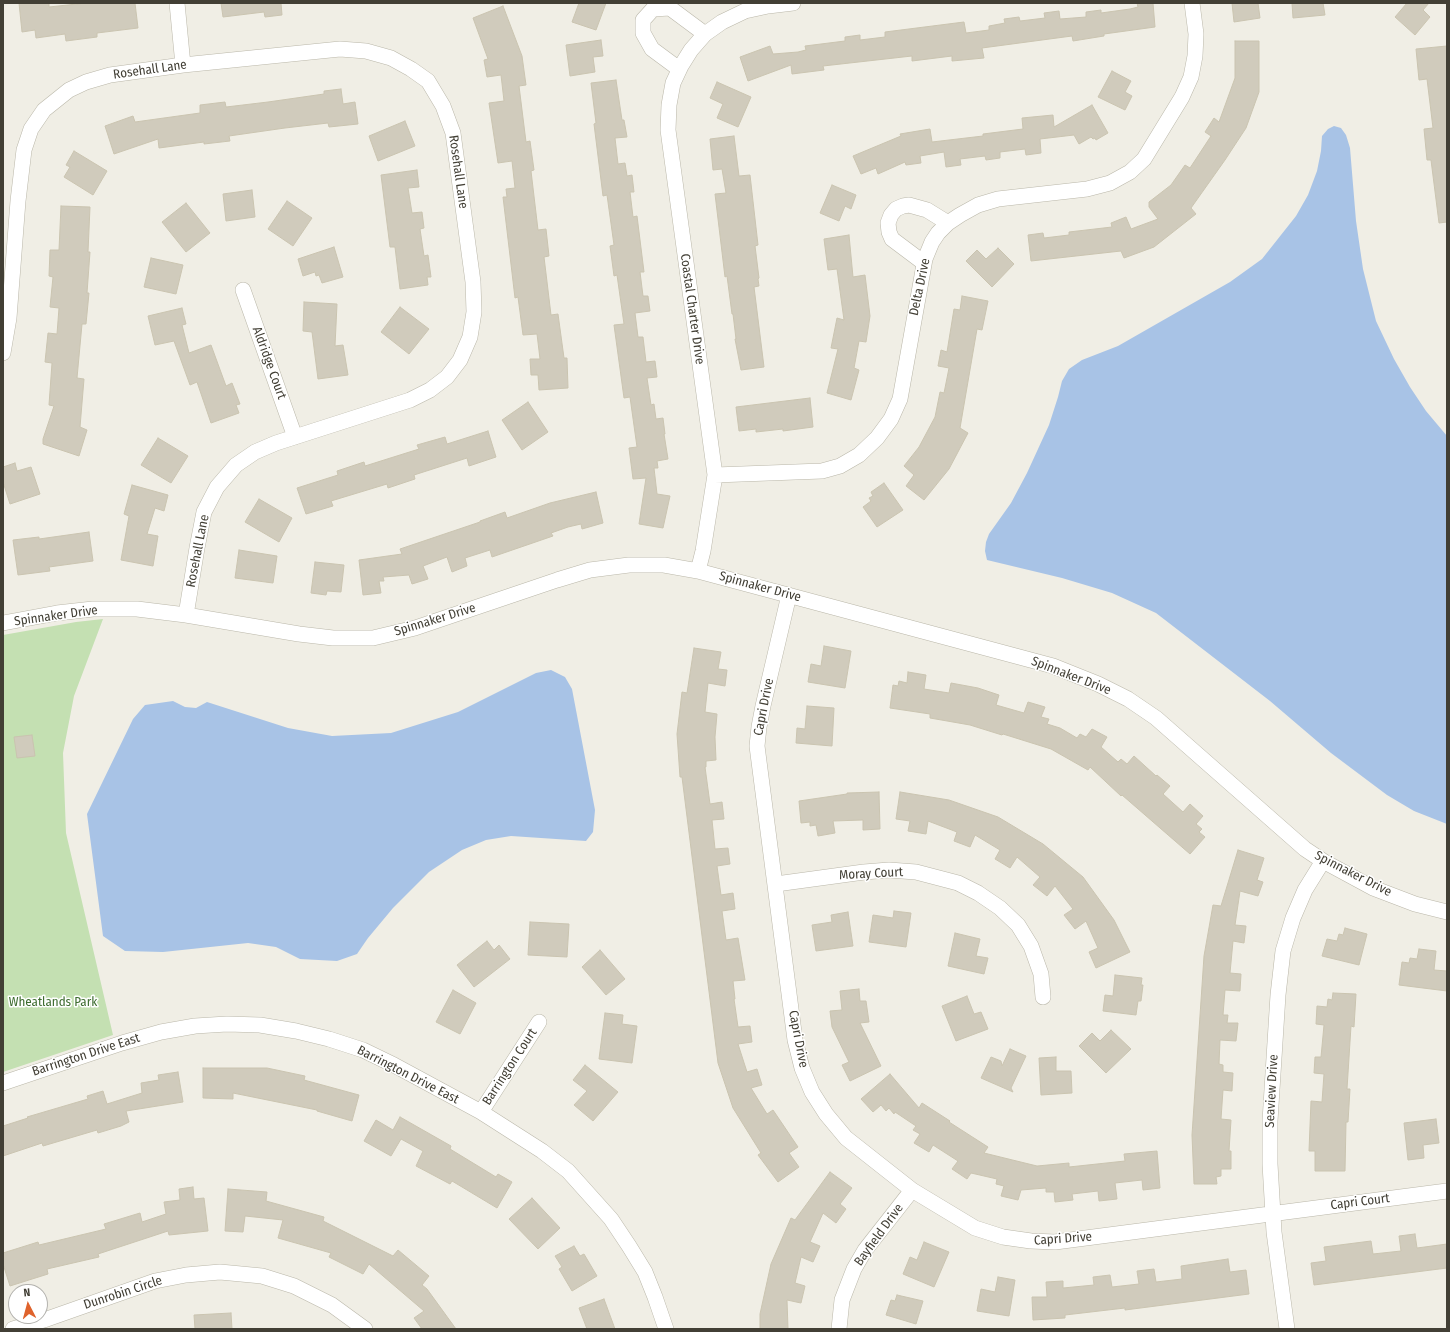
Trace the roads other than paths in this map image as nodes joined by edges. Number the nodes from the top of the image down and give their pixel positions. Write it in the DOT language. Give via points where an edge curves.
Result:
graph roads {
  1 [pos="177,3"];
  2 [pos="793,3"];
  3 [pos="1192,3"];
  4 [pos="705,34"];
  5 [pos="183,65"];
  6 [pos="679,69"];
  7 [pos="948,223"];
  8 [pos="924,264"];
  9 [pos="243,290"];
  10 [pos="3,352"];
  11 [pos="295,437"];
  12 [pos="715,475"];
  13 [pos="698,571"];
  14 [pos="789,595"];
  15 [pos="186,615"];
  16 [pos="3,623"];
  17 [pos="1323,861"];
  18 [pos="776,884"];
  19 [pos="1447,912"];
  20 [pos="1043,997"];
  21 [pos="539,1022"];
  22 [pos="3,1083"];
  23 [pos="481,1112"];
  24 [pos="912,1190"];
  25 [pos="1447,1191"];
  26 [pos="1272,1213"];
  27 [pos="13,1329"];
  28 [pos="365,1329"];
  29 [pos="666,1329"];
  30 [pos="839,1329"];
  31 [pos="1287,1329"];
  1 -- 5 [label="street"];
  2 -- 4 [label="street, Coastal Charter Drive" via="745,11"];
  3 -- 7 [label="street, Delta Drive" via="1196,42 1191,76 1182,97 1144,159 1130,172 1110,183 1087,189 998,199 978,205"];
  4 -- 6 [label="street, Coastal Charter Drive"];
  4 -- 6 [label="street" via="670,8 653,9 643,20 643,33 652,49"];
  5 -- 10 [label="street, Rosehall Lane" via="110,74 86,82 69,90 44,110 31,129 24,150 9,318"];
  5 -- 11 [label="street, Rosehall Lane" via="340,49 366,51 391,58 428,81 443,106 453,134 474,297 470,337 460,360 447,377 430,390 410,400"];
  6 -- 12 [label="street, Coastal Charter Drive" via="673,83 668,130"];
  7 -- 8 [label="street, Delta Drive" via="932,242"];
  7 -- 8 [label="street" via="927,210 909,205 896,209 891,215 888,223 892,239"];
  8 -- 12 [label="street, Delta Drive" via="900,399 891,419 877,438 859,455 840,466 822,472"];
  9 -- 11 [label="street, Aldridge Court"];
  11 -- 15 [label="street, Rosehall Lane" via="255,452 236,465 217,487 204,512"];
  12 -- 13 [label="street, Coastal Charter Drive"];
  13 -- 14 [label="street, Spinnaker Drive"];
  13 -- 15 [label="street, Spinnaker Drive" via="664,565 629,564 590,570 415,628 373,638 333,638 299,634"];
  14 -- 17 [label="street, Spinnaker Drive" via="1053,666 1098,684 1128,699 1156,718 1305,849"];
  14 -- 18 [label="street, Capri Drive" via="763,706 757,746"];
  15 -- 16 [label="street, Spinnaker Drive" via="93,609"];
  17 -- 19 [label="street, Spinnaker Drive" via="1373,888 1415,904"];
  17 -- 26 [label="street, Seaview Drive" via="1304,890 1283,951 1270,1121"];
  18 -- 20 [label="street, Moray Court" via="890,870 916,872 958,883 1000,908 1018,925 1038,967"];
  18 -- 24 [label="street, Capri Drive" via="796,1040 802,1068 812,1092 846,1138"];
  21 -- 23 [label="street, Barrington Court"];
  22 -- 23 [label="street, Barrington Drive East" via="161,1032 195,1026 260,1025 329,1039 363,1050"];
  23 -- 29 [label="street, Barrington Drive East" via="542,1151 568,1171 590,1194 611,1219 644,1272"];
  24 -- 26 [label="street, Capri Drive" via="975,1228 1003,1237 1031,1241 1055,1242"];
  24 -- 30 [label="street, Bayfield Drive" via="865,1250 854,1269 842,1300"];
  25 -- 26 [label="street, Capri Court"];
  26 -- 31 [label="street, Seaview Drive"];
  27 -- 28 [label="street, Dunrobin Circle" via="155,1280 220,1272 262,1276 294,1286 332,1305"];
}
